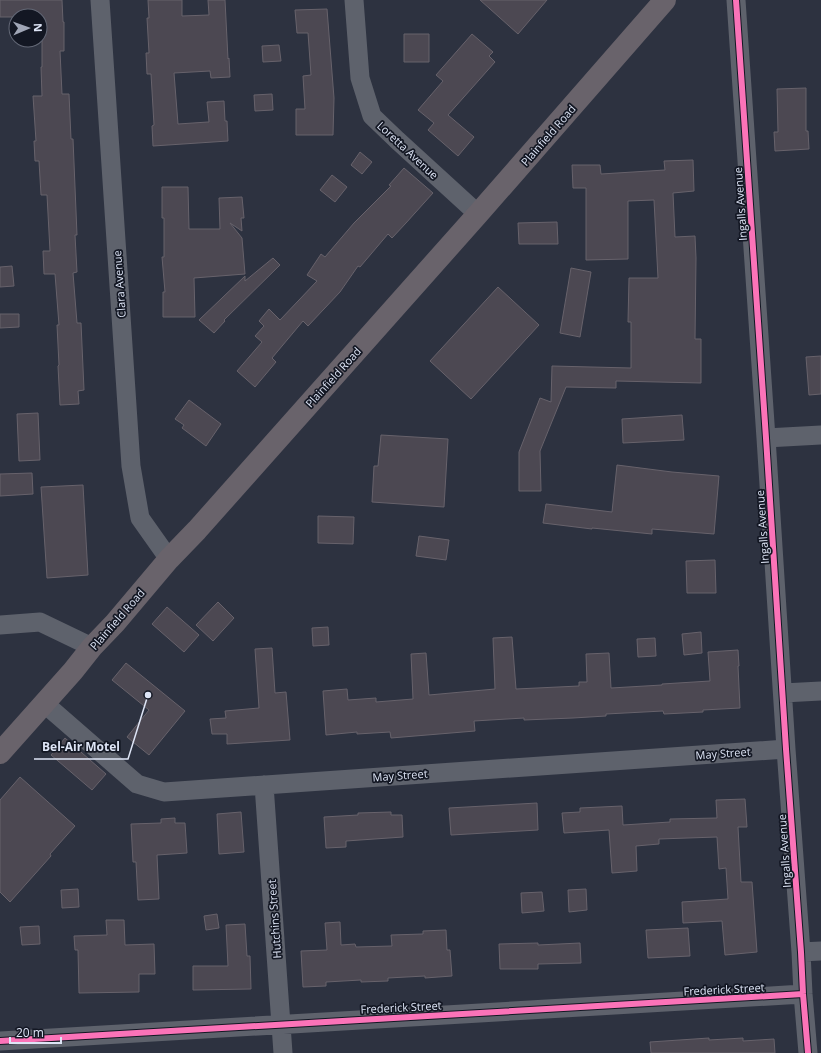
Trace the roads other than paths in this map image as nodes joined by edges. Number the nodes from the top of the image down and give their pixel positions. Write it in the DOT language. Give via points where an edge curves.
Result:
graph roads {
  1 [pos="100,0"];
  2 [pos="354,0"];
  3 [pos="666,0"];
  4 [pos="736,0"];
  5 [pos="478,214"];
  6 [pos="821,435"];
  7 [pos="766,438"];
  8 [pos="169,558"];
  9 [pos="0,625"];
  10 [pos="92,647"];
  11 [pos="821,691"];
  12 [pos="783,693"];
  13 [pos="45,704"];
  14 [pos="786,748"];
  15 [pos="0,753"];
  16 [pos="264,785"];
  17 [pos="821,951"];
  18 [pos="801,952"];
  19 [pos="803,994"];
  20 [pos="281,1024"];
  21 [pos="0,1041"];
  22 [pos="283,1053"];
  23 [pos="808,1053"];
  1 -- 8 [label="street, Clara Avenue" via="131,466 140,518"];
  2 -- 5 [label="street, Loretta Avenue" via="360,78 372,116"];
  3 -- 5 [label="main road, Plainfield Road"];
  4 -- 7 [label="street, Ingalls Avenue"];
  5 -- 8 [label="main road, Plainfield Road" via="197,530"];
  6 -- 7 [label="street"];
  7 -- 12 [label="street, Ingalls Avenue"];
  8 -- 10 [label="main road, Plainfield Road"];
  9 -- 10 [label="street" via="40,622"];
  10 -- 13 [label="main road, Plainfield Road"];
  11 -- 12 [label="street"];
  12 -- 14 [label="street, Ingalls Avenue"];
  13 -- 15 [label="main road, Plainfield Road"];
  13 -- 16 [label="street, May Street" via="137,784 164,792"];
  14 -- 16 [label="street, May Street"];
  14 -- 18 [label="street, Ingalls Avenue"];
  16 -- 20 [label="street, Hutchins Street"];
  17 -- 18 [label="street"];
  18 -- 19 [label="street, Ingalls Avenue"];
  19 -- 20 [label="street, Frederick Street"];
  19 -- 23 [label="street, Ingalls Avenue"];
  20 -- 21 [label="street, Frederick Street"];
  20 -- 22 [label="street, Hutchins Street"];
}
